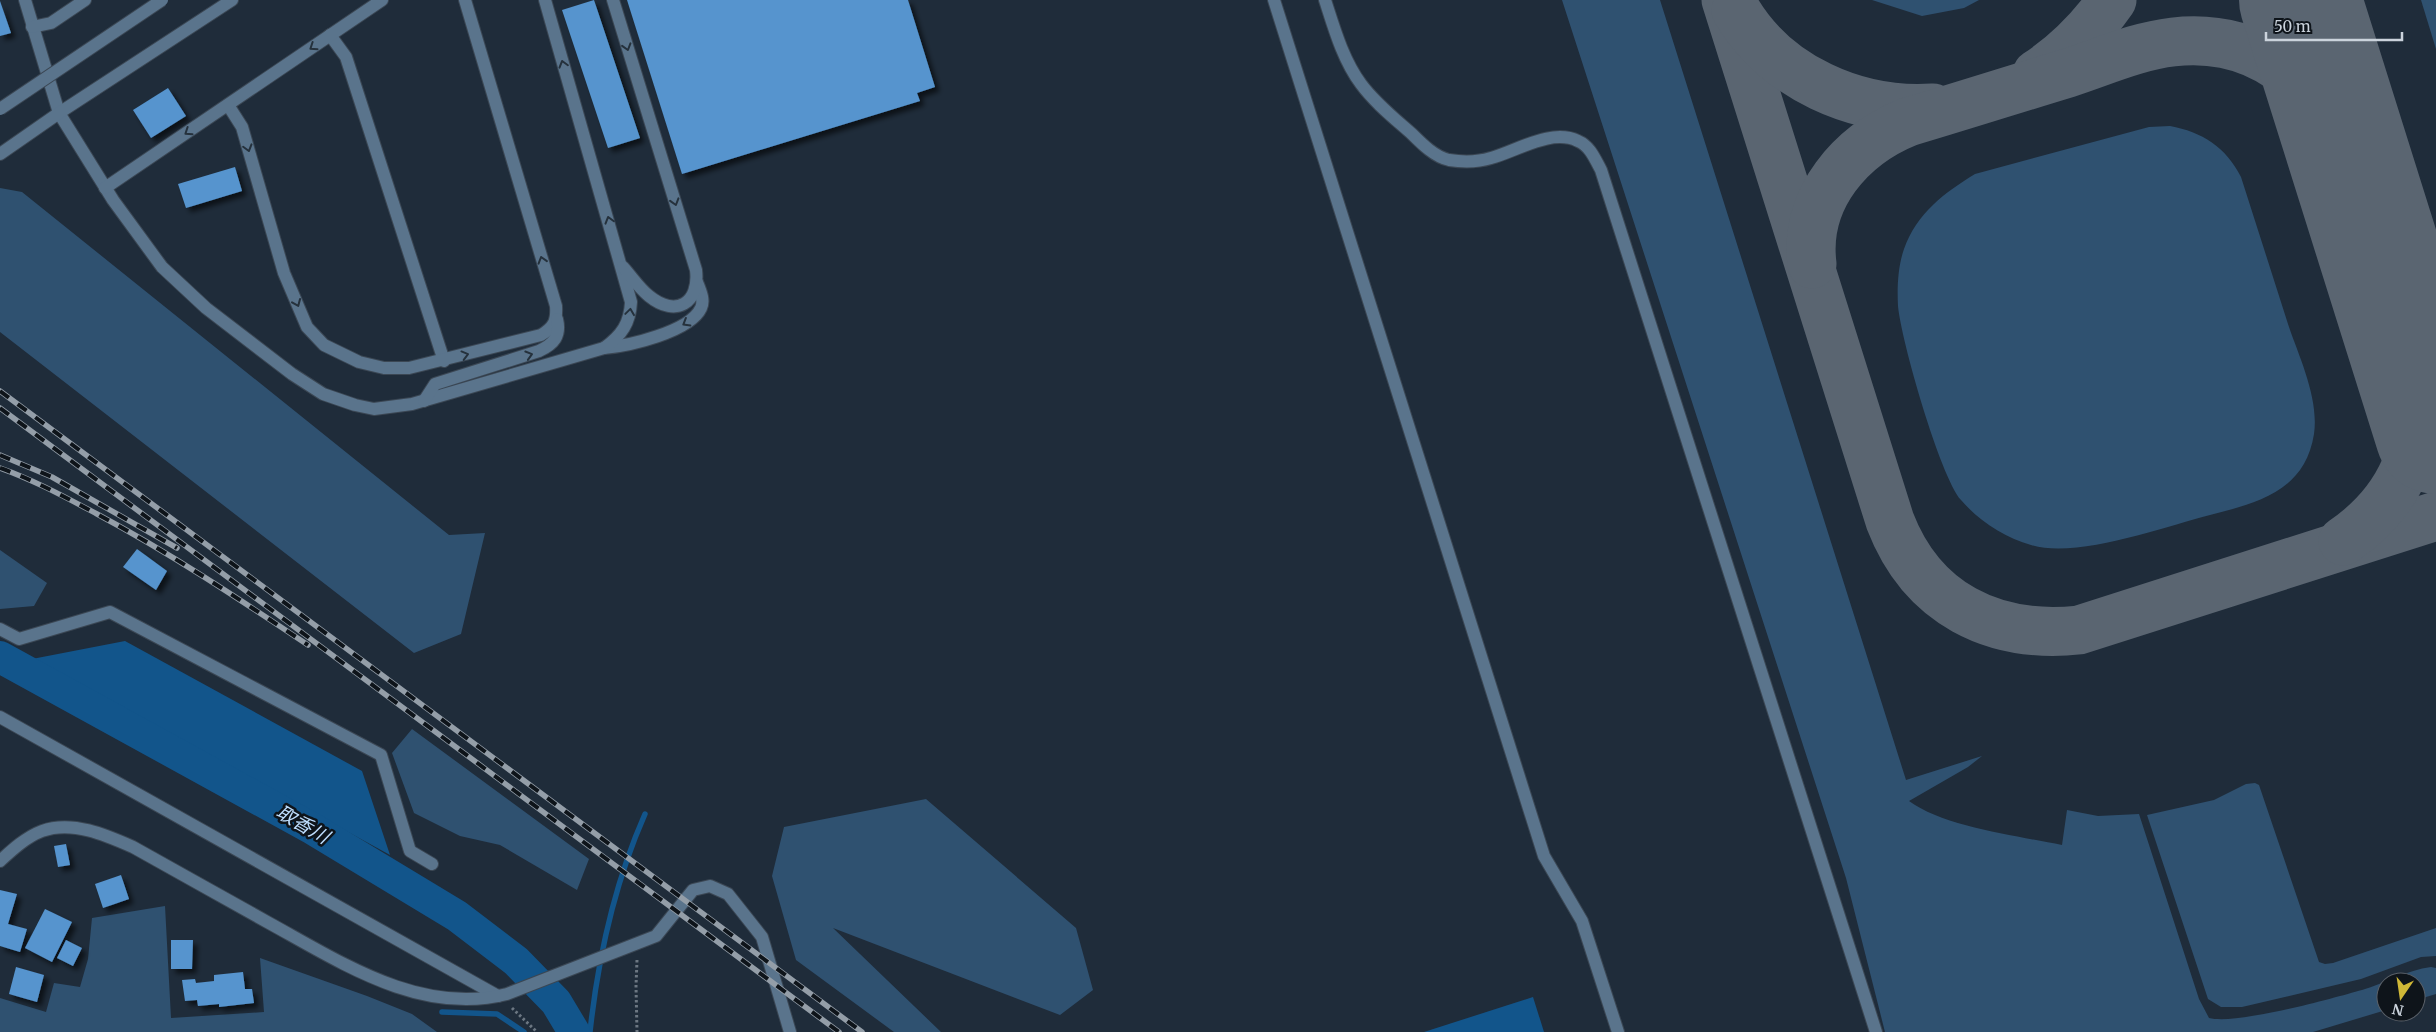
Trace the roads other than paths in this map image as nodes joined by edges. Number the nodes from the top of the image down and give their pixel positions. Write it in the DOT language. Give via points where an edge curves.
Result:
graph roads {
  1 [pos="25,0"];
  2 [pos="85,0"];
  3 [pos="162,0"];
  4 [pos="232,0"];
  5 [pos="382,0"];
  6 [pos="465,0"];
  7 [pos="545,0"];
  8 [pos="613,0"];
  9 [pos="1274,0"];
  10 [pos="1325,0"];
  11 [pos="32,27"];
  12 [pos="330,35"];
  13 [pos="228,105"];
  14 [pos="0,109"];
  15 [pos="59,113"];
  16 [pos="0,154"];
  17 [pos="105,188"];
  18 [pos="623,267"];
  19 [pos="697,282"];
  20 [pos="557,319"];
  21 [pos="604,348"];
  22 [pos="444,360"];
  23 [pos="424,401"];
  24 [pos="0,629"];
  25 [pos="0,717"];
  26 [pos="0,861"];
  27 [pos="432,864"];
  28 [pos="497,996"];
  29 [pos="790,1032"];
  30 [pos="1618,1032"];
  31 [pos="1876,1032"];
  1 -- 11 [label="street"];
  2 -- 11 [label="street" via="51,23"];
  3 -- 14 [label="street, bridge"];
  4 -- 15 [label="street"];
  5 -- 12 [label="street"];
  20 -- 6 [label="street, one-way" via="556,306"];
  18 -- 7 [label="street, one-way"];
  8 -- 19 [label="street, one-way"];
  9 -- 30 [label="street" via="1544,856 1582,920"];
  10 -- 31 [label="street" via="1340,43 1359,82 1376,103 1427,148 1447,160 1490,158 1561,136 1578,141 1592,152 1607,189"];
  11 -- 15 [label="street"];
  12 -- 13 [label="street, one-way"];
  12 -- 22 [label="street" via="346,57"];
  13 -- 17 [label="street, one-way"];
  13 -- 22 [label="street, one-way" via="242,127 284,273 307,328 324,345 384,368 409,368"];
  15 -- 16 [label="street"];
  15 -- 17 [label="street"];
  17 -- 23 [label="street" via="162,267 206,308 292,374 323,394 374,409"];
  18 -- 19 [label="street" via="651,298 664,304 677,306 687,302 694,294"];
  21 -- 18 [label="street, one-way" via="614,341 630,318 631,302"];
  19 -- 21 [label="street, one-way" via="703,300 690,323 624,346"];
  22 -- 20 [label="street, one-way" via="542,335"];
  23 -- 20 [label="street, one-way" via="435,384 550,346 559,328"];
  21 -- 23 [label="street"];
  24 -- 27 [label="street" via="20,639 110,612 381,755 410,851"];
  25 -- 28 [label="street"];
  26 -- 28 [label="street" via="18,845 42,831 70,828 99,832 133,847 354,970 410,992 455,1000"];
  28 -- 29 [label="street" via="656,936 693,890 710,886 728,894 762,937"];
}
